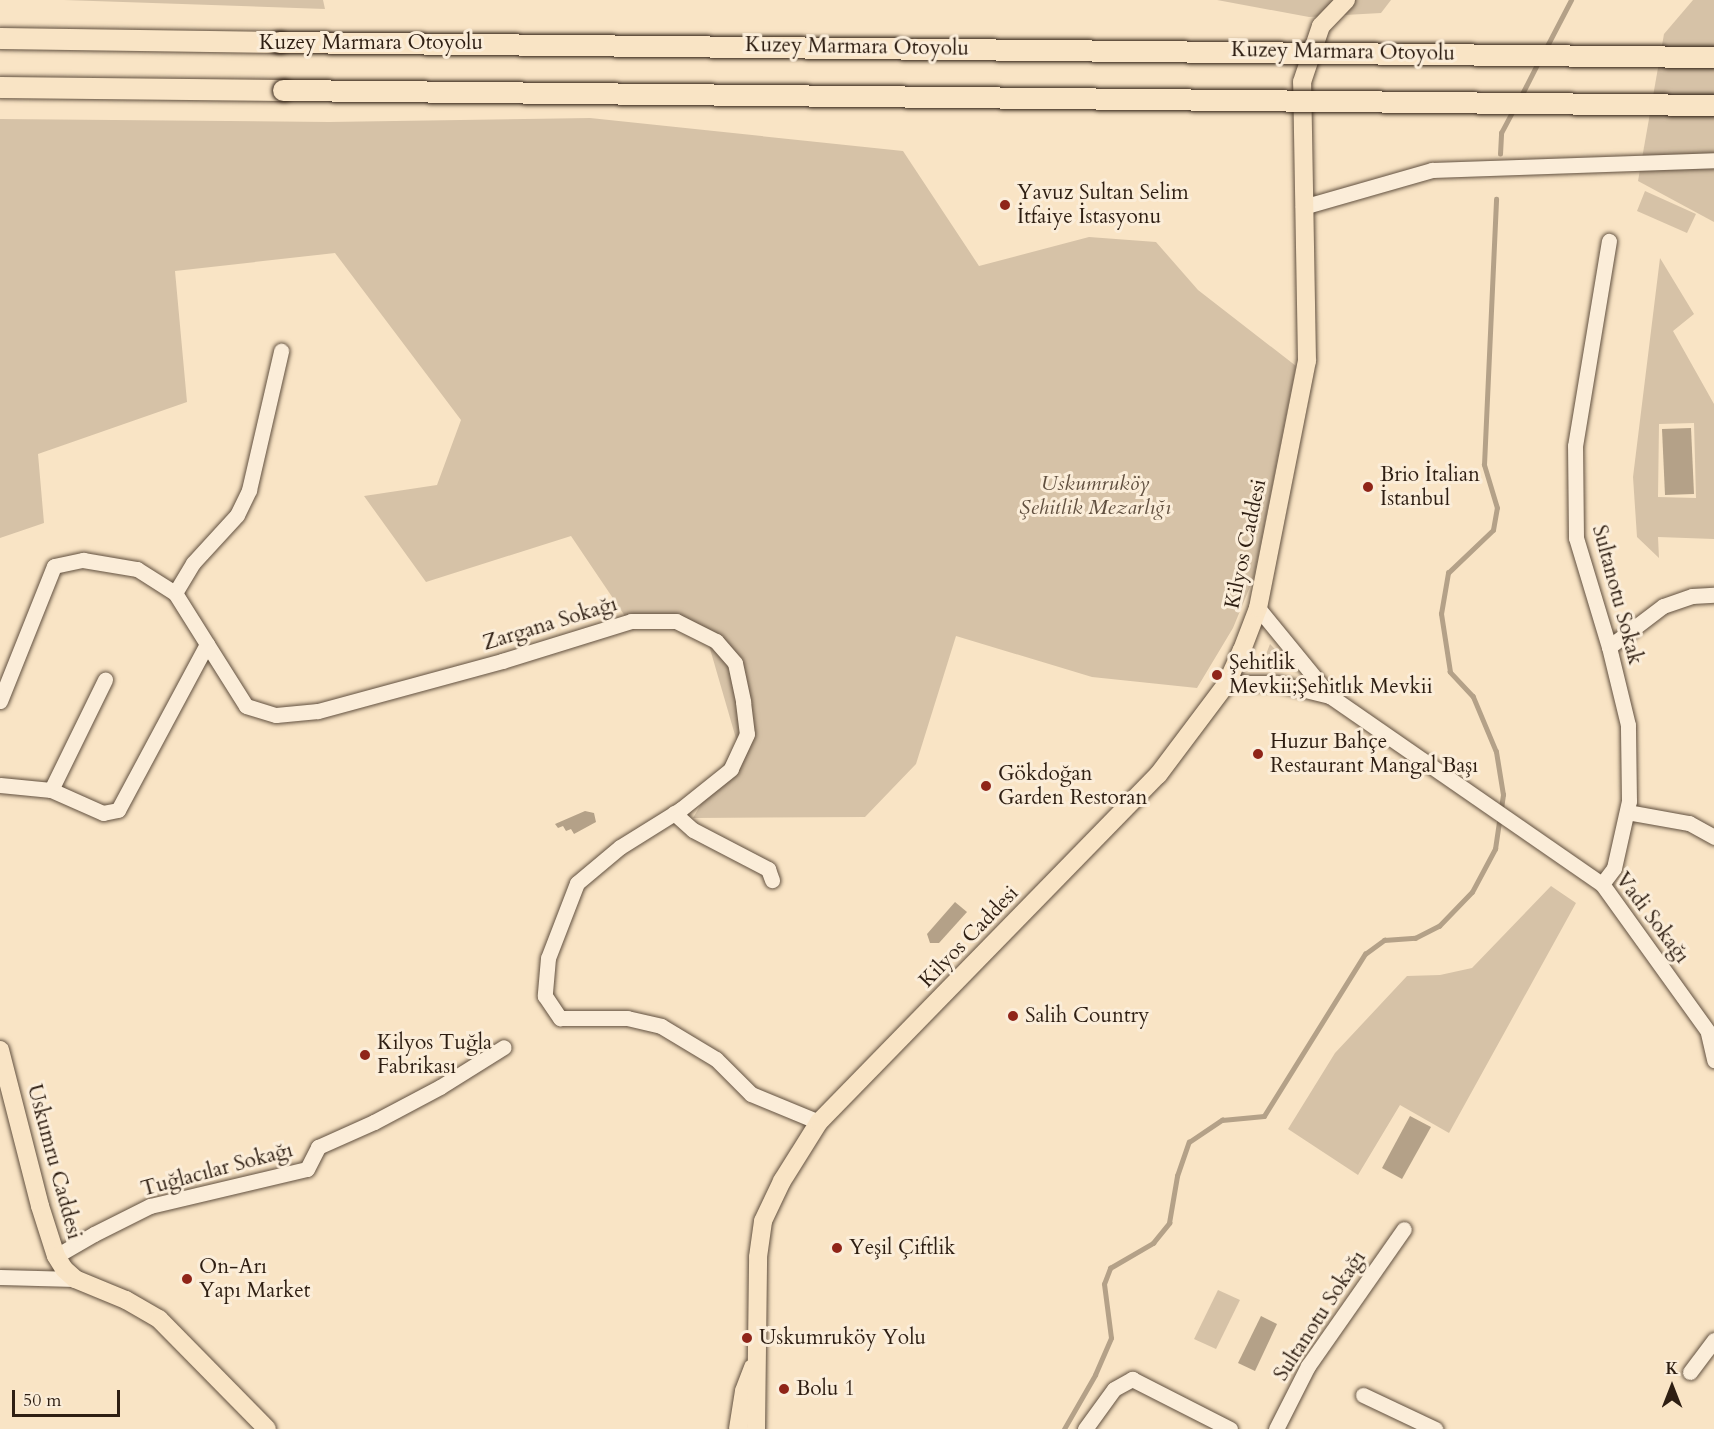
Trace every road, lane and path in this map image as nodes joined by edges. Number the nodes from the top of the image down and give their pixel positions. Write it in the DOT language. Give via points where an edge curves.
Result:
graph roads {
  1 [pos="1346,0"];
  2 [pos="0,38"];
  3 [pos="1714,57"];
  4 [pos="0,87"];
  5 [pos="30,87"];
  6 [pos="0,92"];
  7 [pos="1714,105"];
  8 [pos="1714,160"];
  9 [pos="1303,207"];
  10 [pos="1609,241"];
  11 [pos="281,351"];
  12 [pos="175,593"];
  13 [pos="1714,595"];
  14 [pos="1258,608"];
  15 [pos="207,644"];
  16 [pos="1609,647"];
  17 [pos="105,680"];
  18 [pos="1227,683"];
  19 [pos="1330,696"];
  20 [pos="0,701"];
  21 [pos="0,785"];
  22 [pos="51,790"];
  23 [pos="675,813"];
  24 [pos="1627,813"];
  25 [pos="1714,837"];
  26 [pos="772,880"];
  27 [pos="1602,884"];
  28 [pos="1711,1037"];
  29 [pos="504,1047"];
  30 [pos="0,1050"];
  31 [pos="1714,1060"];
  32 [pos="819,1122"];
  33 [pos="1404,1229"];
  34 [pos="56,1256"];
  35 [pos="0,1277"];
  36 [pos="75,1279"];
  37 [pos="1714,1340"];
  38 [pos="755,1364"];
  39 [pos="1690,1372"];
  40 [pos="1363,1395"];
  41 [pos="267,1429"];
  42 [pos="738,1429"];
  43 [pos="756,1429"];
  44 [pos="1085,1429"];
  45 [pos="1230,1429"];
  46 [pos="1276,1429"];
  47 [pos="1435,1429"];
  1 -- 9 [label="main road, Kilyos Caddesi" via="1321,26 1302,82"];
  2 -- 3 [label="highway, Kuzey Marmara Otoyolu, bridge"];
  4 -- 5 [label="highway"];
  5 -- 6 [label="highway"];
  5 -- 7 [label="highway, bridge"];
  8 -- 9 [label="street" via="1432,170"];
  9 -- 14 [label="main road, Kilyos Caddesi" via="1307,361"];
  10 -- 16 [label="street, Sultanotu Sokak" via="1575,446 1576,538"];
  11 -- 12 [label="street" via="249,490 237,515 193,563"];
  12 -- 15 [label="street, Zargana Sokağı"];
  12 -- 20 [label="street" via="137,569 83,560 54,566"];
  13 -- 16 [label="street" via="1692,596 1662,606"];
  14 -- 18 [label="main road, Kilyos Caddesi"];
  14 -- 19 [label="street"];
  15 -- 22 [label="street" via="118,810 103,813"];
  15 -- 23 [label="street, Zargana Sokağı" via="246,706 276,715 318,711 631,621 676,621 716,640 735,663 747,734 731,769"];
  16 -- 24 [label="street, Sultanotu Sokak" via="1628,725"];
  17 -- 22 [label="street"];
  18 -- 19 [label="street" via="1277,683"];
  18 -- 32 [label="main road, Kilyos Caddesi" via="1158,775"];
  19 -- 27 [label="street, Vadi Sokağı"];
  21 -- 22 [label="street"];
  23 -- 26 [label="street" via="693,830 768,869"];
  23 -- 32 [label="street, Zargana Sokağı" via="620,847 577,883 548,958 545,996 560,1018 627,1018 661,1026 716,1059 751,1094"];
  24 -- 25 [label="street" via="1689,824"];
  24 -- 27 [label="street, Sultanotu Sokak" via="1614,868"];
  27 -- 28 [label="street, Vadi Sokağı"];
  28 -- 31 [label="street, Vadi Sokağı"];
  29 -- 34 [label="street, Tuğlacılar Sokağı" via="421,1097 318,1147 307,1169 150,1206"];
  30 -- 34 [label="main road, Uskumru Caddesi"];
  32 -- 38 [label="main road, Kilyos Caddesi" via="782,1181 763,1221"];
  33 -- 46 [label="street, Sultanotu Sokağı" via="1308,1366"];
  34 -- 36 [label="main road, Uskumru Caddesi"];
  35 -- 36 [label="street"];
  36 -- 41 [label="main road" via="159,1319"];
  37 -- 39 [label="street"];
  38 -- 42 [label="main road" via="744,1391"];
  38 -- 43 [label="main road"];
  40 -- 47 [label="street"];
  44 -- 45 [label="street" via="1114,1389 1132,1379"];
}
